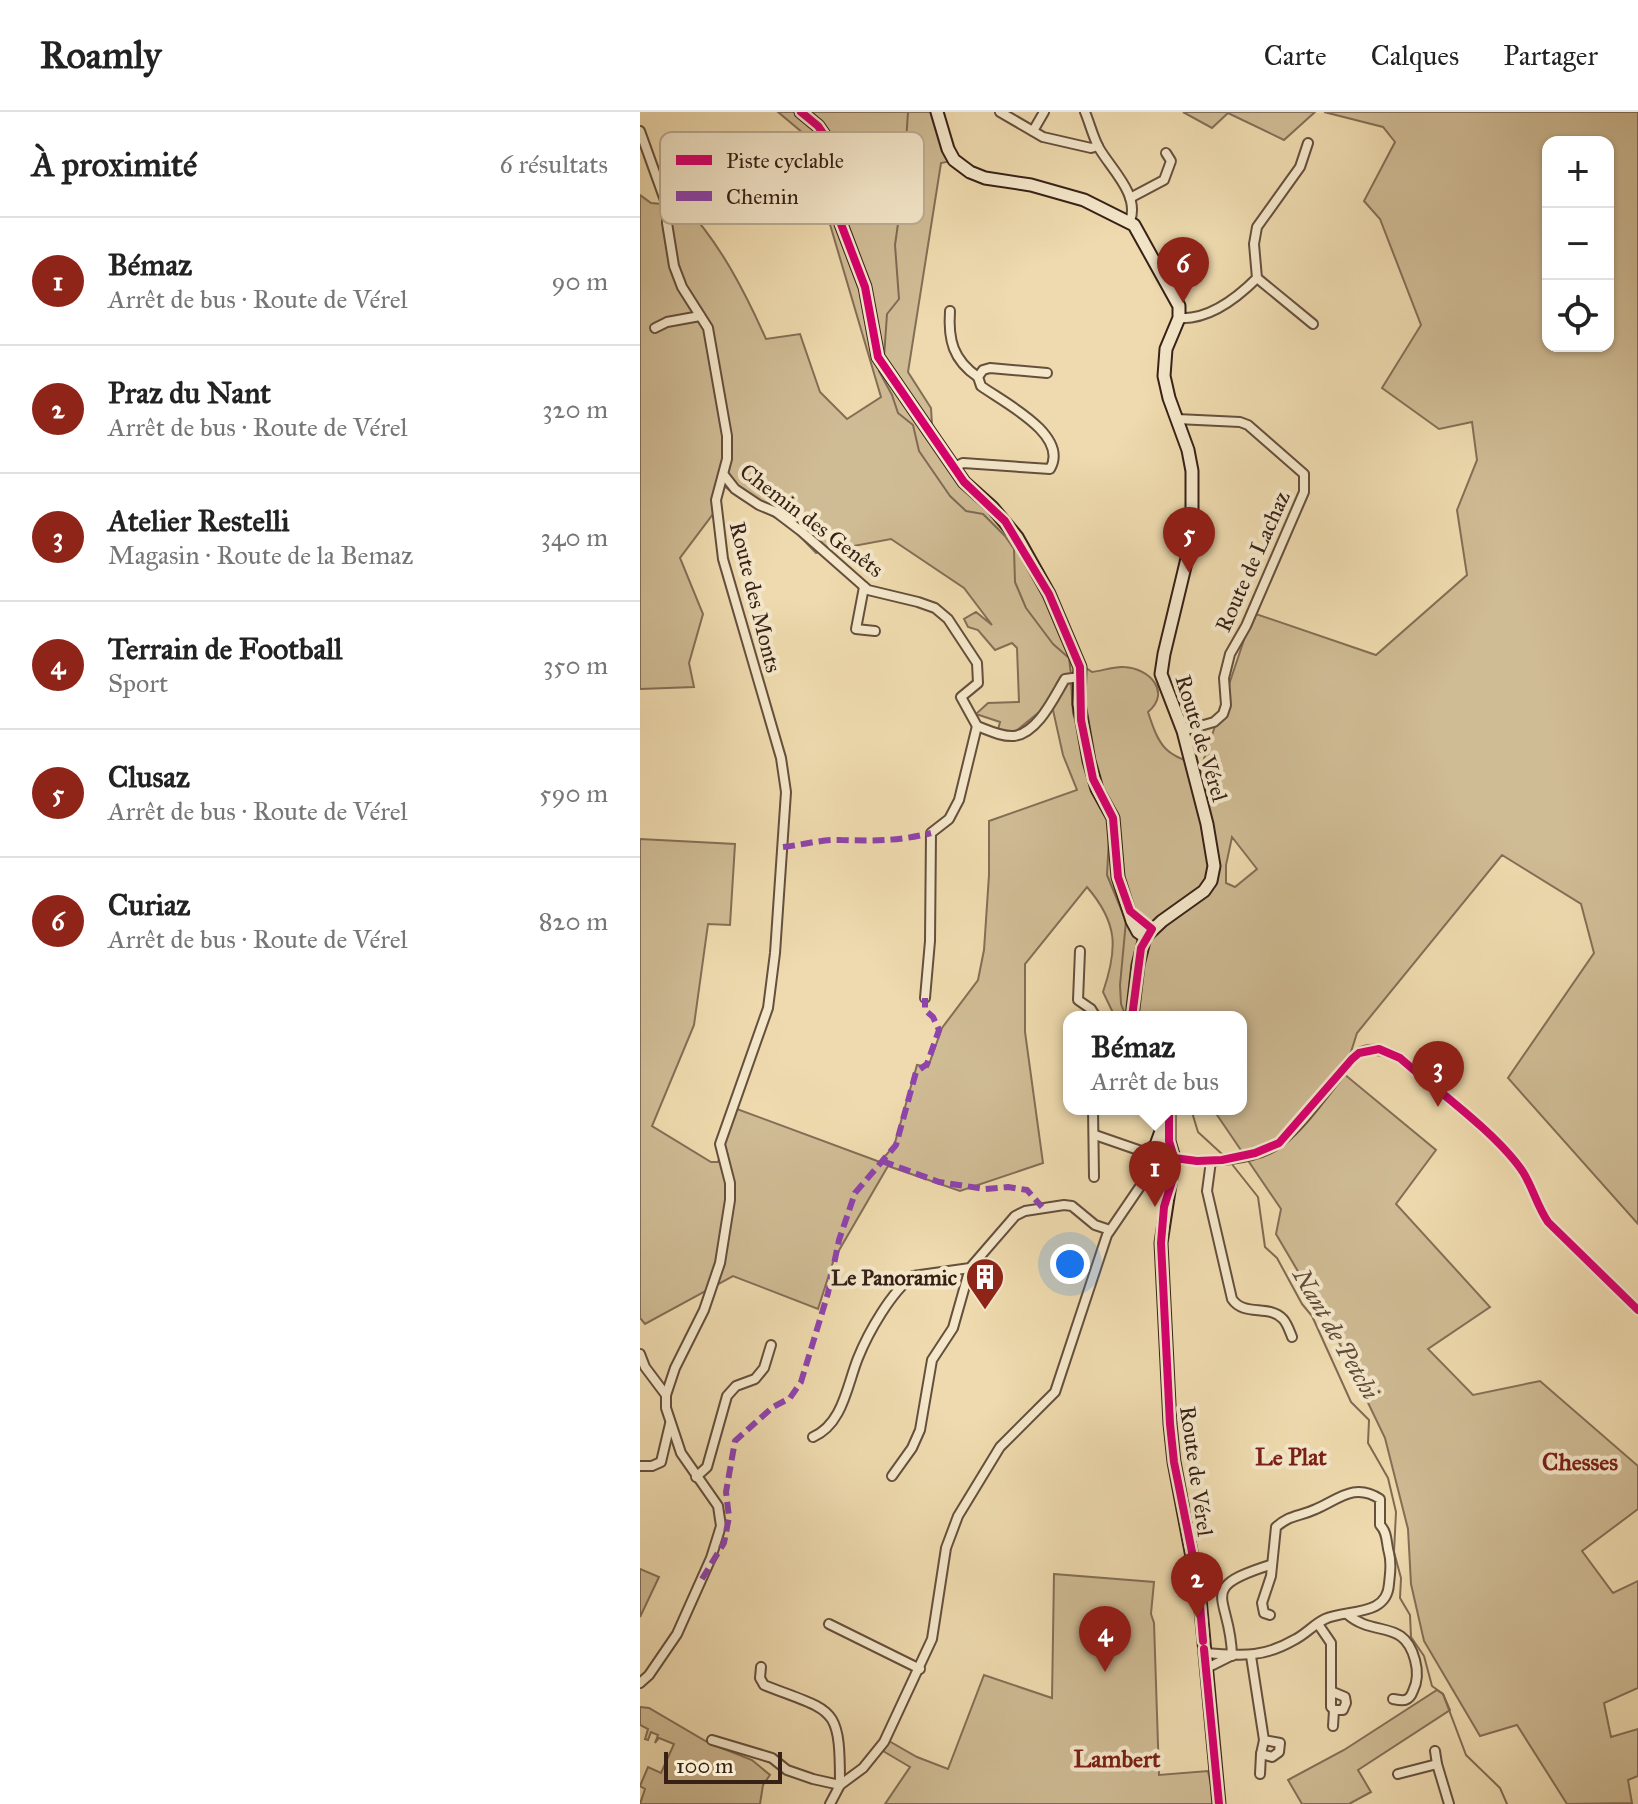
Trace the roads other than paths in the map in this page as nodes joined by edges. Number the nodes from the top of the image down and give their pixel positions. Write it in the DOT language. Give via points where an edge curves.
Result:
graph roads {
  1 [pos="801,112"];
  2 [pos="937,112"];
  3 [pos="1000,112"];
  4 [pos="1044,112"];
  5 [pos="1085,112"];
  6 [pos="640,131"];
  7 [pos="1033,131"];
  8 [pos="822,132"];
  9 [pos="1308,143"];
  10 [pos="1098,146"];
  11 [pos="1166,153"];
  12 [pos="660,187"];
  13 [pos="1130,198"];
  14 [pos="1130,221"];
  15 [pos="667,224"];
  16 [pos="841,224"];
  17 [pos="1257,278"];
  18 [pos="950,311"];
  19 [pos="700,316"];
  20 [pos="1179,318"];
  21 [pos="1313,324"];
  22 [pos="655,328"];
  23 [pos="1047,373"];
  24 [pos="978,377"];
  25 [pos="1177,419"];
  26 [pos="954,467"];
  27 [pos="724,475"];
  28 [pos="864,587"];
  29 [pos="875,631"];
  30 [pos="1073,678"];
  31 [pos="977,726"];
  32 [pos="1183,731"];
  33 [pos="1149,933"];
  34 [pos="1080,951"];
  35 [pos="925,998"];
  36 [pos="1092,1011"];
  37 [pos="1132,1011"];
  38 [pos="1093,1115"];
  39 [pos="1167,1115"];
  40 [pos="1168,1115"];
  41 [pos="1095,1135"];
  42 [pos="1152,1149"];
  43 [pos="1172,1157"];
  44 [pos="1211,1161"];
  45 [pos="1156,1171"];
  46 [pos="1094,1177"];
  47 [pos="1168,1191"];
  48 [pos="1110,1230"];
  49 [pos="970,1268"];
  50 [pos="1638,1310"];
  51 [pos="1292,1337"];
  52 [pos="771,1345"];
  53 [pos="640,1354"];
  54 [pos="666,1395"];
  55 [pos="670,1424"];
  56 [pos="813,1437"];
  57 [pos="640,1466"];
  58 [pos="892,1476"];
  59 [pos="696,1477"];
  60 [pos="1270,1565"];
  61 [pos="1347,1614"];
  62 [pos="1270,1615"];
  63 [pos="829,1624"];
  64 [pos="1318,1624"];
  65 [pos="1204,1653"];
  66 [pos="1232,1656"];
  67 [pos="1251,1656"];
  68 [pos="761,1667"];
  69 [pos="920,1669"];
  70 [pos="1205,1669"];
  71 [pos="640,1683"];
  72 [pos="1333,1692"];
  73 [pos="1393,1699"];
  74 [pos="1334,1710"];
  75 [pos="1333,1726"];
  76 [pos="712,1740"];
  77 [pos="1264,1740"];
  78 [pos="1435,1751"];
  79 [pos="1261,1754"];
  80 [pos="1437,1764"];
  81 [pos="1260,1774"];
  82 [pos="1398,1774"];
  83 [pos="840,1785"];
  84 [pos="830,1804"];
  85 [pos="1219,1804"];
  86 [pos="1449,1804"];
  1 -- 8 [label="street"];
  2 -- 14 [label="street" via="954,160 970,172 1084,200"];
  3 -- 7 [label="street"];
  4 -- 7 [label="street"];
  5 -- 10 [label="street"];
  6 -- 12 [label="street, Route des Monts"];
  7 -- 10 [label="street" via="1061,142"];
  9 -- 17 [label="street" via="1300,167 1257,227"];
  10 -- 13 [label="street"];
  11 -- 13 [label="street" via="1171,161 1164,180"];
  13 -- 14 [label="street"];
  14 -- 20 [label="street" via="1178,300"];
  15 -- 19 [label="street, Route des Monts" via="674,266"];
  16 -- 26 [label="street" via="865,287 882,362"];
  17 -- 20 [label="street" via="1217,309"];
  17 -- 21 [label="street"];
  18 -- 24 [label="street" via="951,344 963,367"];
  19 -- 22 [label="street"];
  19 -- 27 [label="street, Route des Monts" via="708,328 727,436"];
  20 -- 25 [label="street, Route de Vérel" via="1166,349 1164,376"];
  23 -- 24 [label="street" via="990,368"];
  24 -- 26 [label="street" via="981,386 1045,432 1053,465 1045,470 963,463"];
  25 -- 32 [label="street, Route de Vérel" via="1192,471 1192,516 1161,674"];
  25 -- 32 [label="street, Route de Lachaz" via="1248,425 1304,474 1304,492 1230,654 1223,714"];
  26 -- 30 [label="street" via="1017,537 1080,667"];
  27 -- 28 [label="street, Chemin des Genêts" via="735,489 801,531"];
  27 -- 54 [label="street, Route des Monts" via="716,500 723,559 781,758 786,792 783,847 768,1008 720,1144 730,1183 720,1263"];
  28 -- 29 [label="street" via="856,629"];
  28 -- 31 [label="street, Chemin des Genêts" via="935,608 948,619 977,663 978,683 961,697"];
  30 -- 31 [label="street" via="1029,730 1000,735"];
  30 -- 33 [label="street" via="1089,761 1113,818 1116,866 1130,911"];
  31 -- 35 [label="street" via="959,800 949,819 931,833"];
  32 -- 33 [label="street, Route de Vérel" via="1214,874 1197,898"];
  33 -- 37 [label="street" via="1138,965"];
  34 -- 36 [label="street" via="1077,996"];
  38 -- 41 [label="street"];
  39 -- 42 [label="street, Route de Vérel"];
  40 -- 43 [label="street, Route de Vérel"];
  41 -- 42 [label="street"];
  41 -- 46 [label="street"];
  42 -- 43 [label="street"];
  42 -- 45 [label="street" via="1147,1162"];
  43 -- 44 [label="street"];
  43 -- 45 [label="street"];
  43 -- 47 [label="street, Route de Vérel"];
  44 -- 50 [label="street" via="1279,1143 1359,1053 1379,1049 1401,1059 1504,1148 1548,1222"];
  44 -- 51 [label="street" via="1207,1191 1232,1299 1243,1309 1282,1318"];
  45 -- 47 [label="street" via="1166,1179"];
  45 -- 48 [label="street"];
  47 -- 65 [label="street, Route de Vérel" via="1161,1243 1170,1424 1198,1582"];
  48 -- 49 [label="street" via="1072,1206 1025,1211"];
  48 -- 69 [label="street" via="1055,1392 1000,1447 950,1532 932,1639"];
  49 -- 56 [label="street" via="920,1273 907,1280 866,1340 835,1418"];
  49 -- 58 [label="street" via="953,1328 932,1360 920,1430"];
  52 -- 59 [label="street" via="755,1379 727,1396 707,1467"];
  53 -- 54 [label="street"];
  54 -- 55 [label="street"];
  55 -- 57 [label="street" via="661,1462"];
  55 -- 59 [label="street"];
  59 -- 71 [label="street" via="718,1506 717,1542 677,1634"];
  60 -- 61 [label="street" via="1276,1527 1288,1516 1315,1510 1347,1492 1376,1496 1391,1560 1389,1592 1383,1603"];
  60 -- 62 [label="street" via="1262,1609"];
  60 -- 66 [label="street" via="1230,1580 1222,1593"];
  61 -- 64 [label="street"];
  61 -- 73 [label="street" via="1366,1628 1396,1631 1410,1645 1416,1684 1405,1701"];
  63 -- 69 [label="street"];
  64 -- 67 [label="street" via="1279,1648"];
  64 -- 72 [label="street" via="1331,1643"];
  65 -- 66 [label="street"];
  65 -- 70 [label="street, Route de Vérel"];
  66 -- 67 [label="street"];
  66 -- 70 [label="street"];
  67 -- 77 [label="street"];
  68 -- 83 [label="street" via="764,1685 820,1707 834,1720 840,1741"];
  69 -- 83 [label="street" via="884,1742"];
  70 -- 85 [label="street, Route de Vérel"];
  72 -- 74 [label="street" via="1329,1702"];
  72 -- 74 [label="street" via="1346,1700 1343,1710"];
  74 -- 75 [label="street"];
  76 -- 83 [label="street"];
  77 -- 79 [label="street"];
  77 -- 79 [label="street" via="1278,1742 1281,1748 1272,1757"];
  78 -- 80 [label="street"];
  79 -- 81 [label="street"];
  80 -- 82 [label="street"];
  80 -- 86 [label="street"];
  83 -- 84 [label="street"];
}
